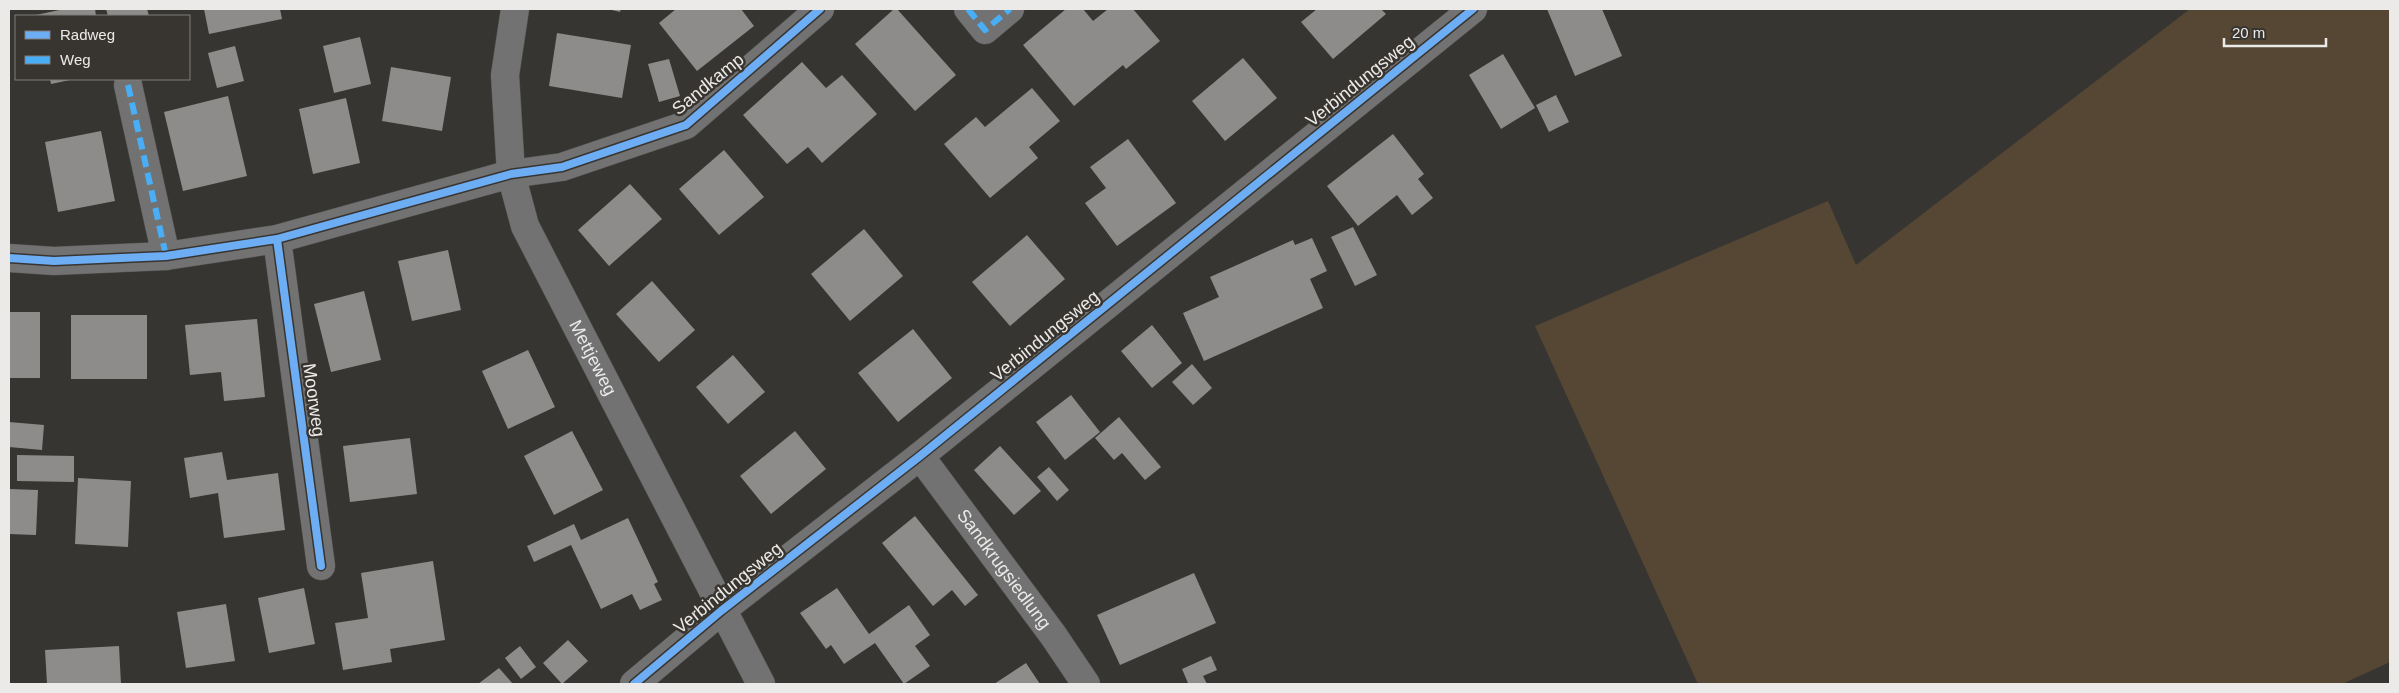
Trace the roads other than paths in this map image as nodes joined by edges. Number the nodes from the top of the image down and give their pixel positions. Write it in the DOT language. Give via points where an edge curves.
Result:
graph roads {
  1 [pos="515,9"];
  2 [pos="820,9"];
  3 [pos="968,9"];
  4 [pos="1010,9"];
  5 [pos="1473,9"];
  6 [pos="128,85"];
  7 [pos="511,174"];
  8 [pos="276,239"];
  9 [pos="166,256"];
  10 [pos="9,258"];
  11 [pos="920,456"];
  12 [pos="321,566"];
  13 [pos="722,611"];
  14 [pos="634,684"];
  15 [pos="760,684"];
  16 [pos="1086,684"];
  1 -- 7 [label="street, Mettjeweg" via="505,75"];
  2 -- 7 [label="street, Sandkamp" via="686,125 562,166"];
  3 -- 4 [label="street" via="985,30"];
  5 -- 11 [label="street, Verbindungsweg"];
  6 -- 9 [label="street"];
  7 -- 8 [label="street"];
  7 -- 13 [label="street, Mettjeweg" via="524,226"];
  8 -- 9 [label="street"];
  8 -- 12 [label="street, Moorweg"];
  9 -- 10 [label="street" via="54,261"];
  11 -- 13 [label="street, Verbindungsweg"];
  11 -- 16 [label="street, Sandkrugsiedlung" via="1054,635"];
  13 -- 14 [label="street, Verbindungsweg"];
  13 -- 15 [label="street, Mettjeweg"];
}
